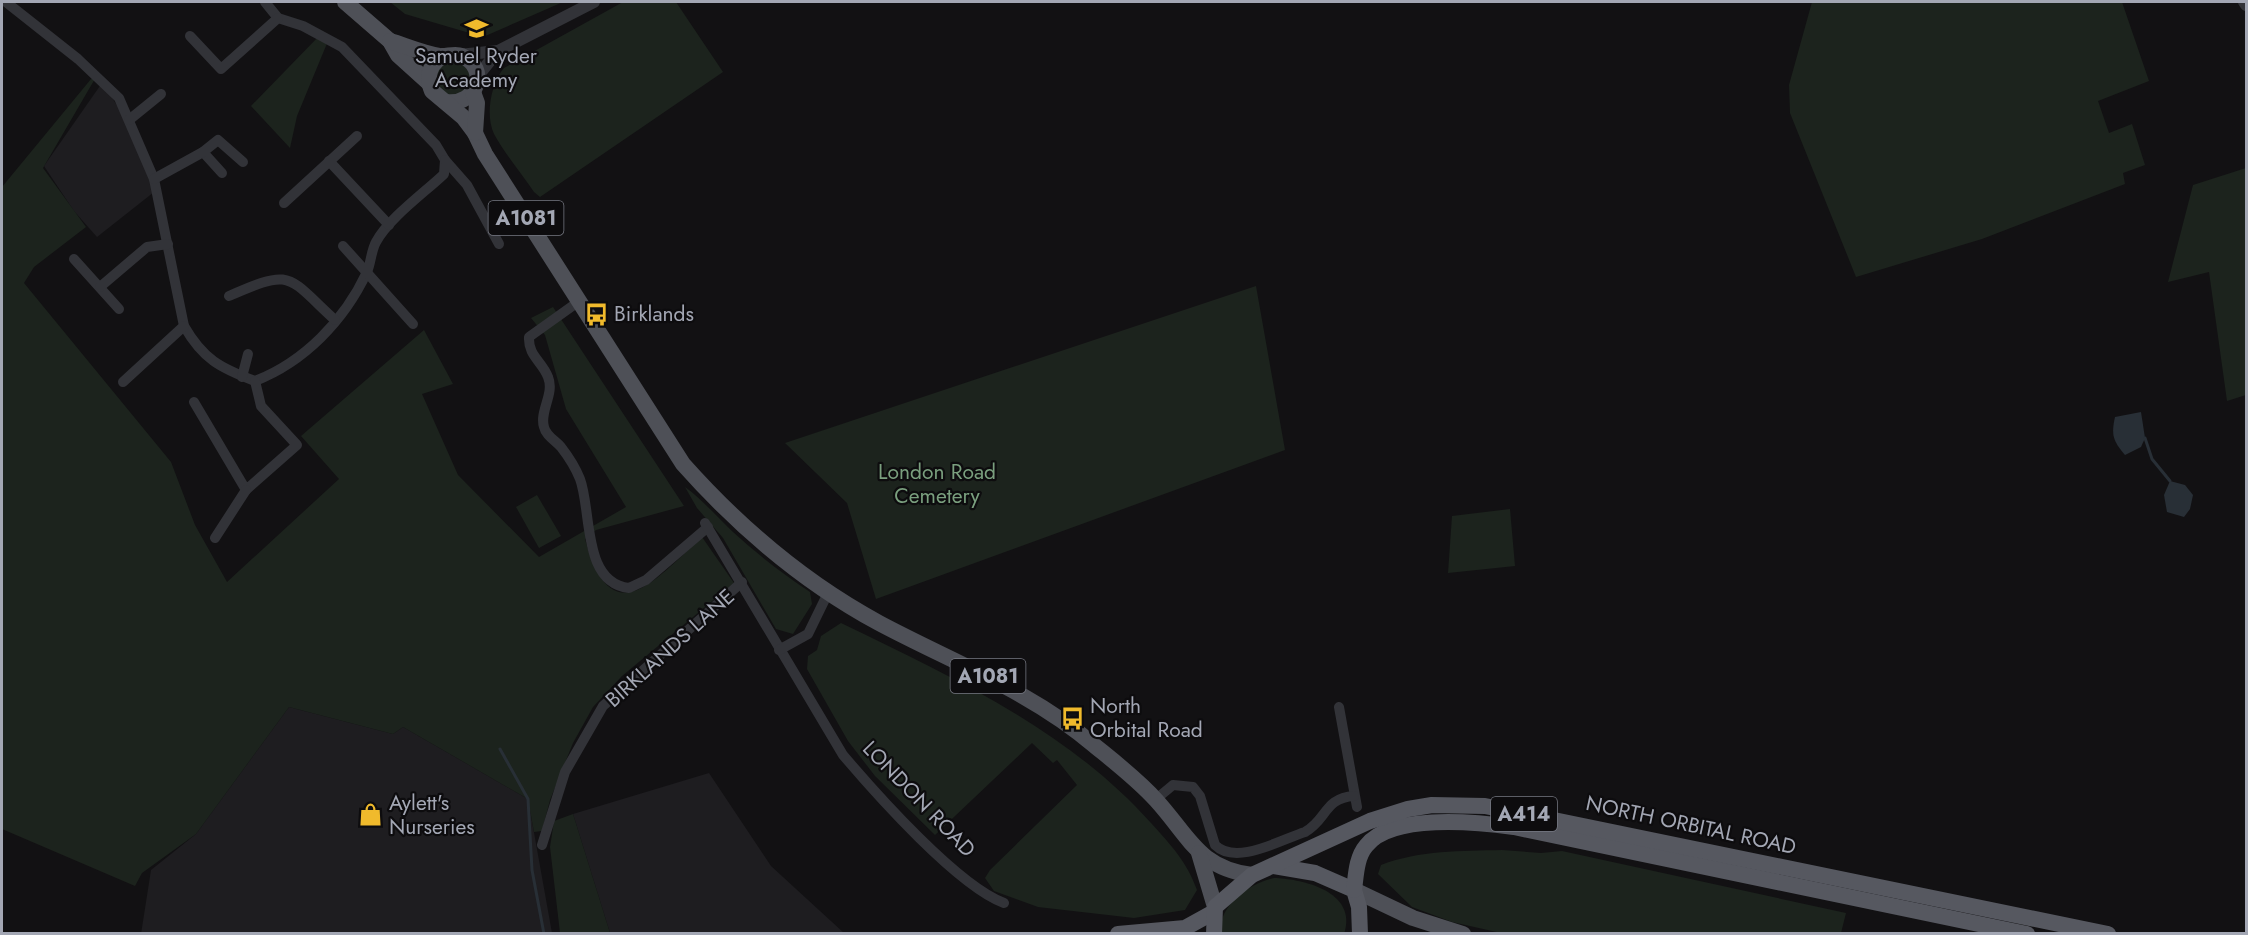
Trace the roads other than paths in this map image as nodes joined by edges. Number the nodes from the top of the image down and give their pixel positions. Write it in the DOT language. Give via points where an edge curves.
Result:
graph roads {
  1 [pos="6,2"];
  2 [pos="265,2"];
  3 [pos="345,2"];
  4 [pos="594,2"];
  5 [pos="278,18"];
  6 [pos="190,36"];
  7 [pos="390,41"];
  8 [pos="498,51"];
  9 [pos="451,56"];
  10 [pos="429,83"];
  11 [pos="475,84"];
  12 [pos="161,94"];
  13 [pos="446,102"];
  14 [pos="129,120"];
  15 [pos="476,133"];
  16 [pos="357,136"];
  17 [pos="203,152"];
  18 [pos="445,160"];
  19 [pos="329,161"];
  20 [pos="243,162"];
  21 [pos="222,173"];
  22 [pos="154,179"];
  23 [pos="284,203"];
  24 [pos="389,225"];
  25 [pos="168,244"];
  26 [pos="499,244"];
  27 [pos="343,246"];
  28 [pos="74,259"];
  29 [pos="367,272"];
  30 [pos="100,287"];
  31 [pos="229,296"];
  32 [pos="578,302"];
  33 [pos="119,309"];
  34 [pos="335,320"];
  35 [pos="413,324"];
  36 [pos="184,326"];
  37 [pos="248,354"];
  38 [pos="242,376"];
  39 [pos="255,381"];
  40 [pos="123,382"];
  41 [pos="194,402"];
  42 [pos="246,490"];
  43 [pos="215,538"];
  44 [pos="742,582"];
  45 [pos="828,593"];
  46 [pos="779,650"];
  47 [pos="1339,706"];
  48 [pos="1155,800"];
  49 [pos="542,845"];
  50 [pos="1199,854"];
  51 [pos="1273,866"];
  52 [pos="1252,875"];
  53 [pos="1354,890"];
  54 [pos="1004,903"];
  55 [pos="1214,909"];
  56 [pos="1118,933"];
  57 [pos="1214,933"];
  58 [pos="1360,933"];
  59 [pos="1463,933"];
  60 [pos="2026,933"];
  61 [pos="2108,933"];
  1 -- 14 [label="street" via="92,71 119,98"];
  2 -- 5 [label="street"];
  3 -- 7 [label="main road, A1081"];
  4 -- 8 [label="street"];
  5 -- 6 [label="street" via="221,69"];
  5 -- 18 [label="street" via="303,26 342,47 436,145"];
  7 -- 9 [label="main road, A1081"];
  7 -- 10 [label="main road, A1081" via="398,55"];
  8 -- 9 [label="street"];
  8 -- 11 [label="street"];
  9 -- 10 [label="main road" via="433,64"];
  9 -- 11 [label="main road" via="470,62"];
  10 -- 13 [label="main road, A1081" via="438,98"];
  11 -- 13 [label="main road" via="461,102"];
  11 -- 15 [label="main road, A1081"];
  12 -- 14 [label="street"];
  13 -- 15 [label="main road, A1081"];
  14 -- 22 [label="street"];
  15 -- 32 [label="main road, A1081" via="485,154"];
  16 -- 19 [label="street"];
  17 -- 20 [label="street" via="218,140"];
  17 -- 21 [label="street"];
  17 -- 22 [label="street"];
  18 -- 24 [label="street" via="444,174"];
  18 -- 26 [label="street" via="467,185"];
  19 -- 23 [label="street"];
  19 -- 24 [label="street"];
  22 -- 25 [label="street"];
  24 -- 29 [label="street" via="375,242"];
  25 -- 30 [label="street" via="147,248"];
  25 -- 36 [label="street"];
  27 -- 29 [label="street"];
  28 -- 30 [label="street"];
  29 -- 34 [label="street"];
  29 -- 35 [label="street"];
  30 -- 33 [label="street"];
  31 -- 34 [label="street" via="272,278 293,281"];
  32 -- 44 [label="street, LONDON ROAD" via="529,337 529,347 548,376 544,429 561,446 580,480 597,563 616,585 629,588 646,580 706,525"];
  32 -- 45 [label="main road, A1081" via="683,464 749,532"];
  34 -- 39 [label="street" via="317,343 290,364"];
  36 -- 38 [label="street" via="196,347 217,366"];
  36 -- 40 [label="street"];
  37 -- 38 [label="street"];
  38 -- 39 [label="street"];
  39 -- 42 [label="street" via="261,406 297,445"];
  41 -- 42 [label="street"];
  42 -- 43 [label="street"];
  44 -- 46 [label="street, LONDON ROAD"];
  44 -- 49 [label="street, BIRKLANDS LANE" via="603,706 565,772"];
  45 -- 46 [label="street" via="808,634"];
  45 -- 48 [label="main road, A1081" via="1029,699 1087,738"];
  46 -- 54 [label="street, LONDON ROAD" via="838,747 865,780 964,878 986,896"];
  47 -- 48 [label="street" via="1355,801 1337,799 1305,832 1234,854 1215,845 1200,796 1193,787 1173,785"];
  48 -- 50 [label="main road, A1081"];
  50 -- 52 [label="main road, A1081" via="1230,872"];
  50 -- 55 [label="main road, A1081"];
  51 -- 52 [label="highway, NORTH ORBITAL ROAD"];
  51 -- 53 [label="highway" via="1315,873"];
  51 -- 61 [label="highway, NORTH ORBITAL ROAD / A414" via="1390,814 1432,805 1485,807"];
  52 -- 55 [label="highway, NORTH ORBITAL ROAD"];
  53 -- 58 [label="highway"];
  53 -- 59 [label="main road" via="1413,918"];
  53 -- 60 [label="highway, NORTH ORBITAL ROAD / A414" via="1361,853 1372,838 1399,828 1455,821 1514,827"];
  55 -- 56 [label="highway" via="1185,928"];
  55 -- 57 [label="highway"];
}
